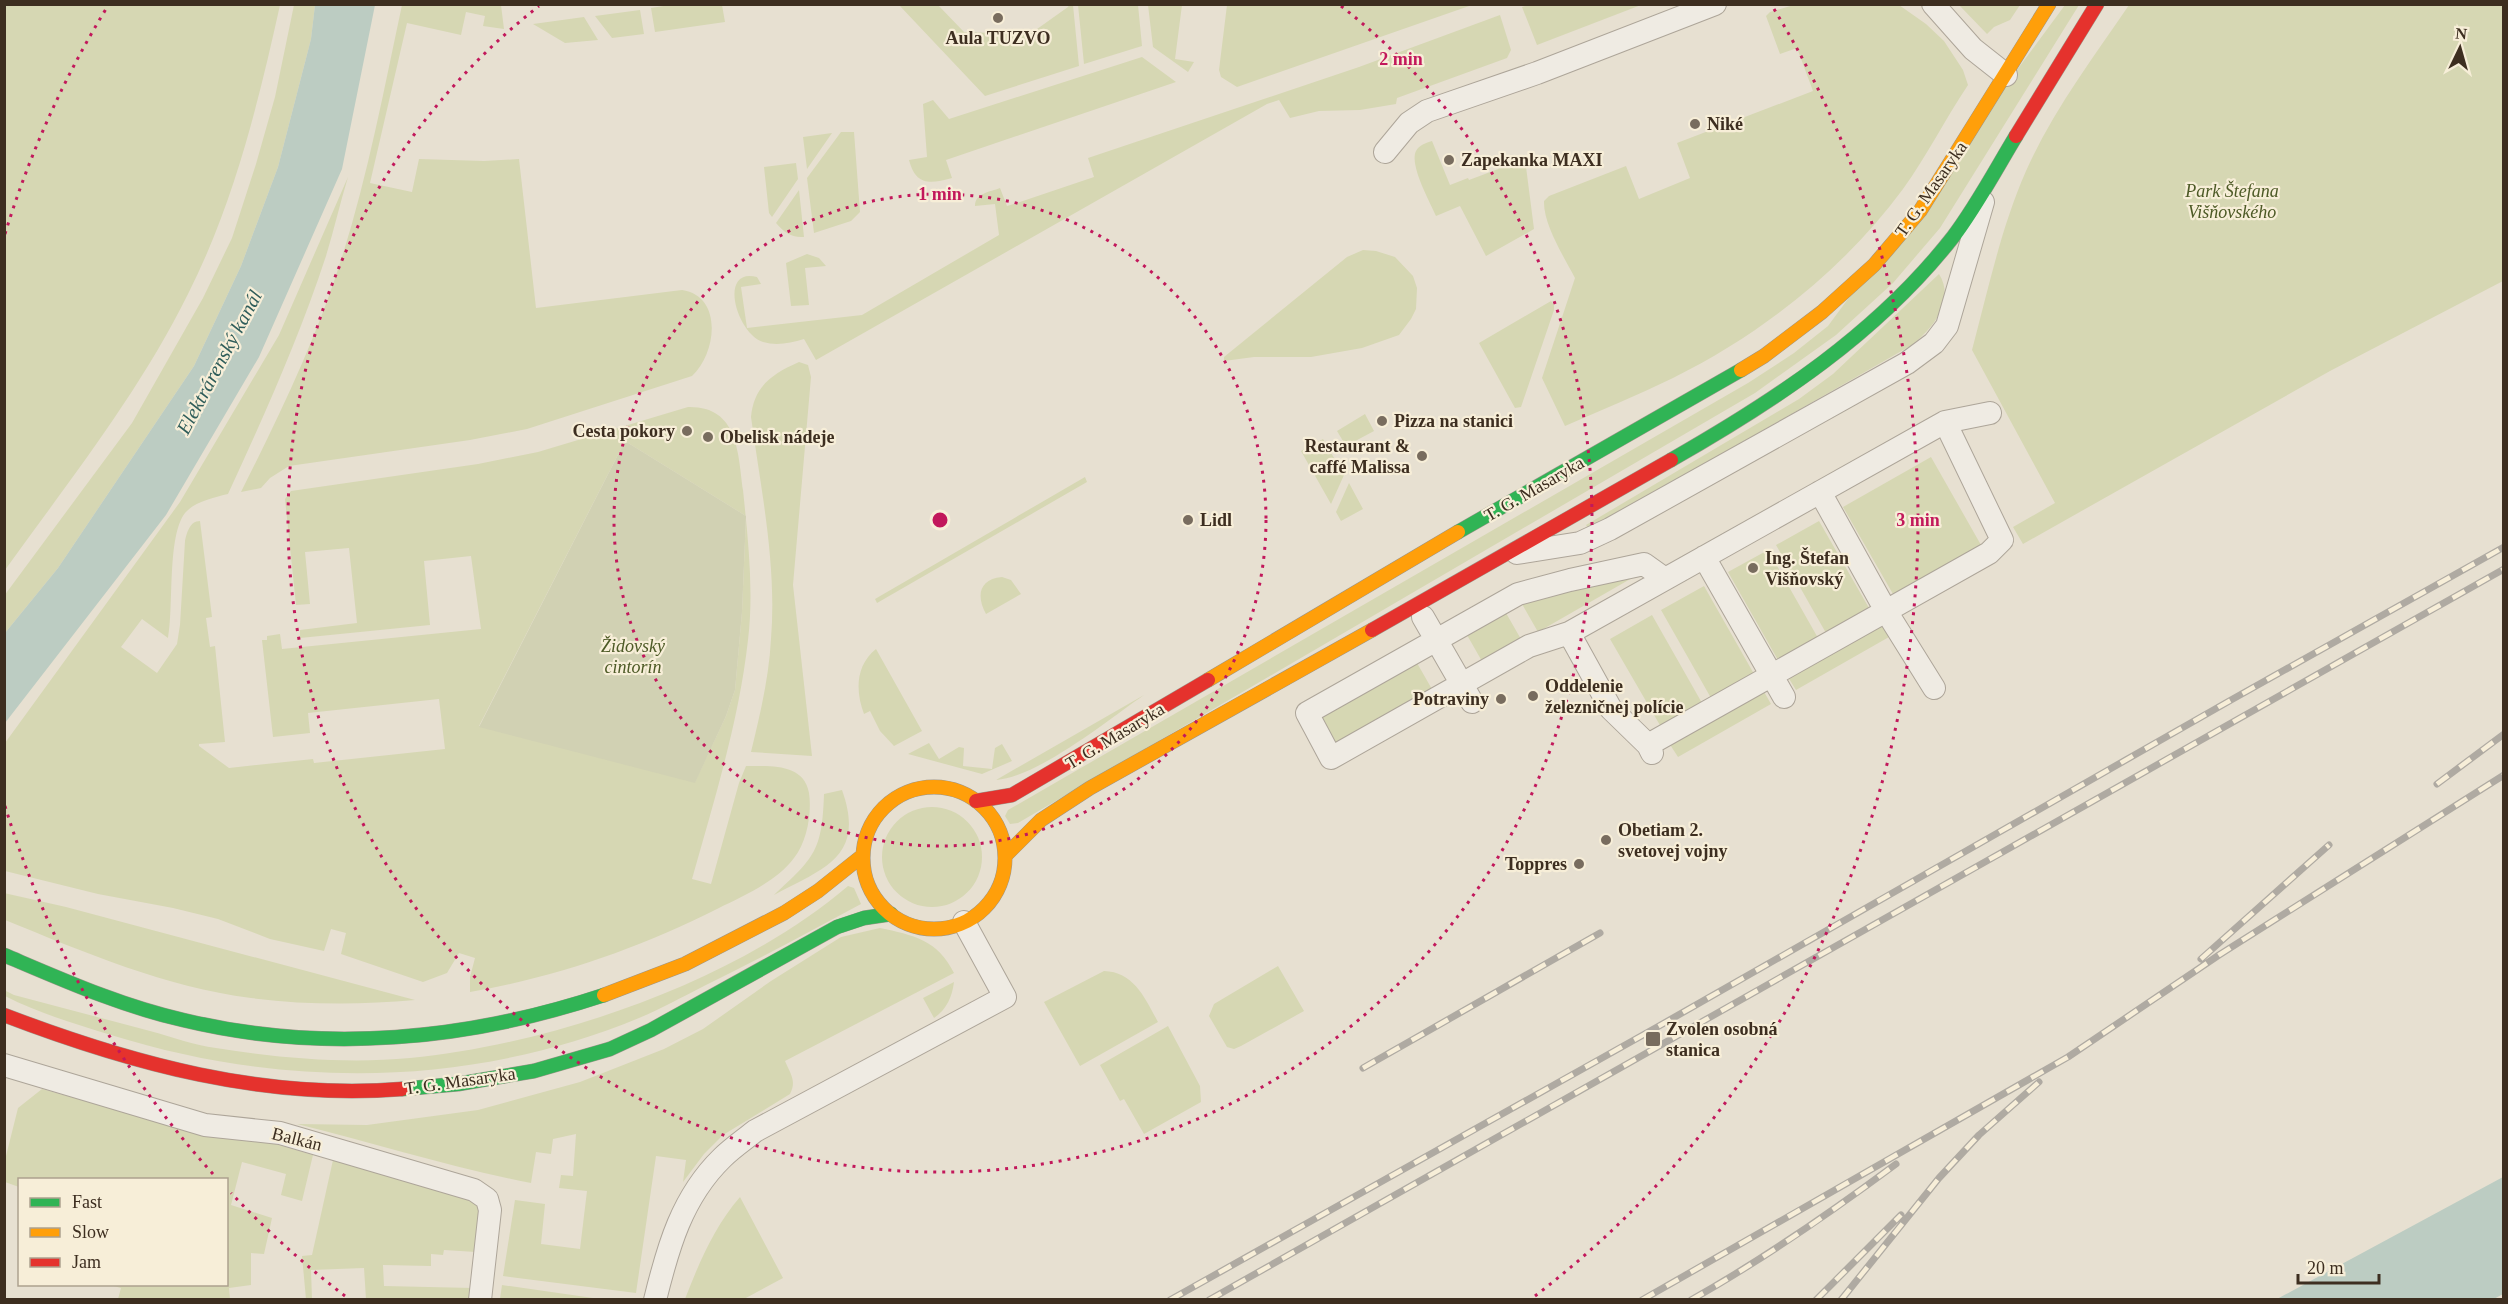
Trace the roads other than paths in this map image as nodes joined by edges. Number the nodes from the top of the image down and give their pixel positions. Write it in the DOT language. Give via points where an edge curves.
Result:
graph roads {
  1 [pos="1715,4"];
  2 [pos="2049,4"];
  3 [pos="2097,4"];
  4 [pos="1935,8"];
  5 [pos="2006,75"];
  6 [pos="1385,152"];
  7 [pos="1990,180"];
  8 [pos="1990,413"];
  9 [pos="1945,422"];
  10 [pos="1820,492"];
  11 [pos="1501,556"];
  12 [pos="1704,557"];
  13 [pos="1665,579"];
  14 [pos="1886,611"];
  15 [pos="1423,617"];
  16 [pos="1569,633"];
  17 [pos="1436,640"];
  18 [pos="1771,676"];
  19 [pos="1934,688"];
  20 [pos="1466,693"];
  21 [pos="1784,697"];
  22 [pos="976,801"];
  23 [pos="862,856"];
  24 [pos="1005,856"];
  25 [pos="891,914"];
  26 [pos="964,922"];
  27 [pos="4,955"];
  28 [pos="4,1015"];
  29 [pos="4,1065"];
  30 [pos="480,1299"];
  31 [pos="655,1299"];
  1 -- 6 [label="street" via="1427,111 1409,123"];
  2 -- 5 [label="street, T. G. Masaryka"];
  3 -- 7 [label="street, T. G. Masaryka"];
  4 -- 5 [label="street" via="1974,49"];
  5 -- 22 [label="street, T. G. Masaryka" via="1920,211 1882,256 1822,312 1764,356 1395,568 1068,764 1012,795"];
  7 -- 11 [label="street, T. G. Masaryka" via="1954,236 1899,299 1848,345 1741,420"];
  7 -- 11 [label="street, T. G. Masaryka" via="1947,326 1934,343 1907,363 1600,534 1580,543"];
  8 -- 9 [label="street"];
  9 -- 10 [label="street"];
  9 -- 14 [label="street" via="2002,540 1989,553"];
  10 -- 12 [label="street"];
  10 -- 14 [label="street"];
  11 -- 24 [label="street, T. G. Masaryka" via="1090,788 1041,820"];
  12 -- 13 [label="street"];
  12 -- 18 [label="street"];
  13 -- 16 [label="street"];
  13 -- 17 [label="street" via="1644,564 1570,580 1518,594"];
  14 -- 18 [label="street"];
  14 -- 19 [label="street"];
  15 -- 17 [label="street"];
  16 -- 18 [label="street" via="1611,709 1650,749"];
  16 -- 20 [label="street" via="1529,646"];
  17 -- 20 [label="street"];
  17 -- 20 [label="street" via="1307,713 1331,758"];
  18 -- 21 [label="street"];
  22 -- 23 [label="street" via="940,787 902,794 873,820"];
  22 -- 24 [label="street" via="997,825"];
  23 -- 25 [label="street" via="870,889"];
  23 -- 27 [label="street" via="811,897 679,967 602,997 461,1033 344,1041 242,1032 150,1012"];
  24 -- 26 [label="street" via="997,890 983,908"];
  25 -- 26 [label="street" via="927,928"];
  25 -- 28 [label="street, T. G. Masaryka" via="837,927 611,1048 537,1070 406,1090 296,1089 197,1076 90,1048"];
  26 -- 31 [label="street" via="1005,997 755,1131 723,1157 685,1207"];
  29 -- 30 [label="street, Balkán" via="205,1125 280,1132 483,1194 490,1210"];
}
